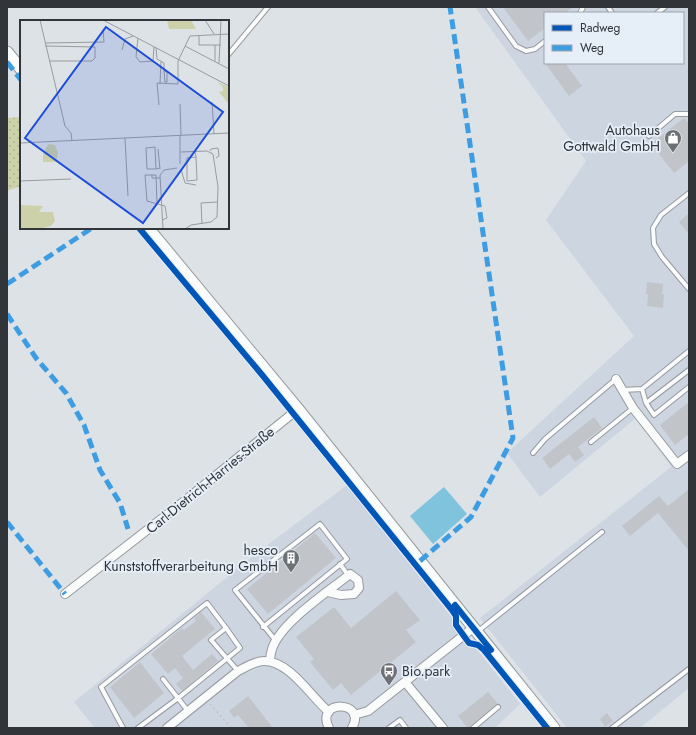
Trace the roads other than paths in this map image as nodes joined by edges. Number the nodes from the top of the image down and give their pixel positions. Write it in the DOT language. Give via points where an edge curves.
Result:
graph roads {
  1 [pos="268,7"];
  2 [pos="488,7"];
  3 [pos="544,42"];
  4 [pos="7,52"];
  5 [pos="229,54"];
  6 [pos="20,68"];
  7 [pos="689,114"];
  8 [pos="649,136"];
  9 [pos="689,193"];
  10 [pos="149,229"];
  11 [pos="689,289"];
  12 [pos="689,351"];
  13 [pos="689,370"];
  14 [pos="616,379"];
  15 [pos="689,387"];
  16 [pos="642,389"];
  17 [pos="622,390"];
  18 [pos="646,404"];
  19 [pos="633,408"];
  20 [pos="298,409"];
  21 [pos="591,442"];
  22 [pos="533,453"];
  23 [pos="689,455"];
  24 [pos="602,532"];
  25 [pos="340,564"];
  26 [pos="349,575"];
  27 [pos="328,592"];
  28 [pos="65,594"];
  29 [pos="264,627"];
  30 [pos="226,628"];
  31 [pos="475,630"];
  32 [pos="276,641"];
  33 [pos="227,659"];
  34 [pos="270,661"];
  35 [pos="689,669"];
  36 [pos="238,671"];
  37 [pos="163,679"];
  38 [pos="405,682"];
  39 [pos="177,699"];
  40 [pos="498,707"];
  41 [pos="188,711"];
  42 [pos="329,712"];
  43 [pos="354,715"];
  44 [pos="124,728"];
  45 [pos="138,728"];
  46 [pos="167,728"];
  47 [pos="329,728"];
  48 [pos="352,728"];
  49 [pos="389,728"];
  50 [pos="406,728"];
  51 [pos="443,728"];
  52 [pos="473,728"];
  53 [pos="554,728"];
  54 [pos="612,728"];
  1 -- 5 [label="lane"];
  2 -- 3 [label="lane" via="516,46 526,51 535,49"];
  4 -- 6 [label="street"];
  7 -- 8 [label="lane" via="675,114"];
  9 -- 11 [label="lane" via="661,215 653,228 654,244"];
  10 -- 20 [label="street"];
  12 -- 16 [label="lane"];
  13 -- 18 [label="lane"];
  14 -- 17 [label="street"];
  14 -- 22 [label="lane" via="545,439"];
  15 -- 18 [label="lane" via="654,415"];
  16 -- 17 [label="lane"];
  16 -- 18 [label="lane"];
  17 -- 19 [label="street"];
  19 -- 21 [label="lane"];
  19 -- 23 [label="street" via="677,464"];
  20 -- 28 [label="street, Carl-Dietrich-Harries-Straße"];
  20 -- 31 [label="street"];
  24 -- 31 [label="lane"];
  25 -- 26 [label="lane"];
  25 -- 29 [label="lane"];
  25 -- 29 [label="lane" via="347,559 320,524 235,590"];
  26 -- 27 [label="street"];
  26 -- 27 [label="street" via="358,580 359,588 354,594"];
  27 -- 32 [label="street" via="290,622"];
  29 -- 32 [label="lane"];
  30 -- 33 [label="lane" via="240,648"];
  30 -- 33 [label="lane" via="211,640"];
  30 -- 44 [label="lane" via="206,603 101,687"];
  31 -- 38 [label="street"];
  31 -- 53 [label="street"];
  32 -- 34 [label="street"];
  33 -- 36 [label="lane"];
  33 -- 39 [label="lane"];
  34 -- 36 [label="street" via="262,661"];
  34 -- 42 [label="street" via="282,666"];
  35 -- 54 [label="lane"];
  36 -- 41 [label="street"];
  37 -- 39 [label="lane"];
  38 -- 43 [label="street" via="368,711"];
  38 -- 51 [label="street"];
  39 -- 41 [label="lane"];
  39 -- 45 [label="lane"];
  40 -- 52 [label="lane"];
  41 -- 46 [label="street"];
  42 -- 43 [label="street" via="340,706 349,708"];
  42 -- 47 [label="street"];
  43 -- 48 [label="street"];
  49 -- 50 [label="lane" via="400,720"];
}
